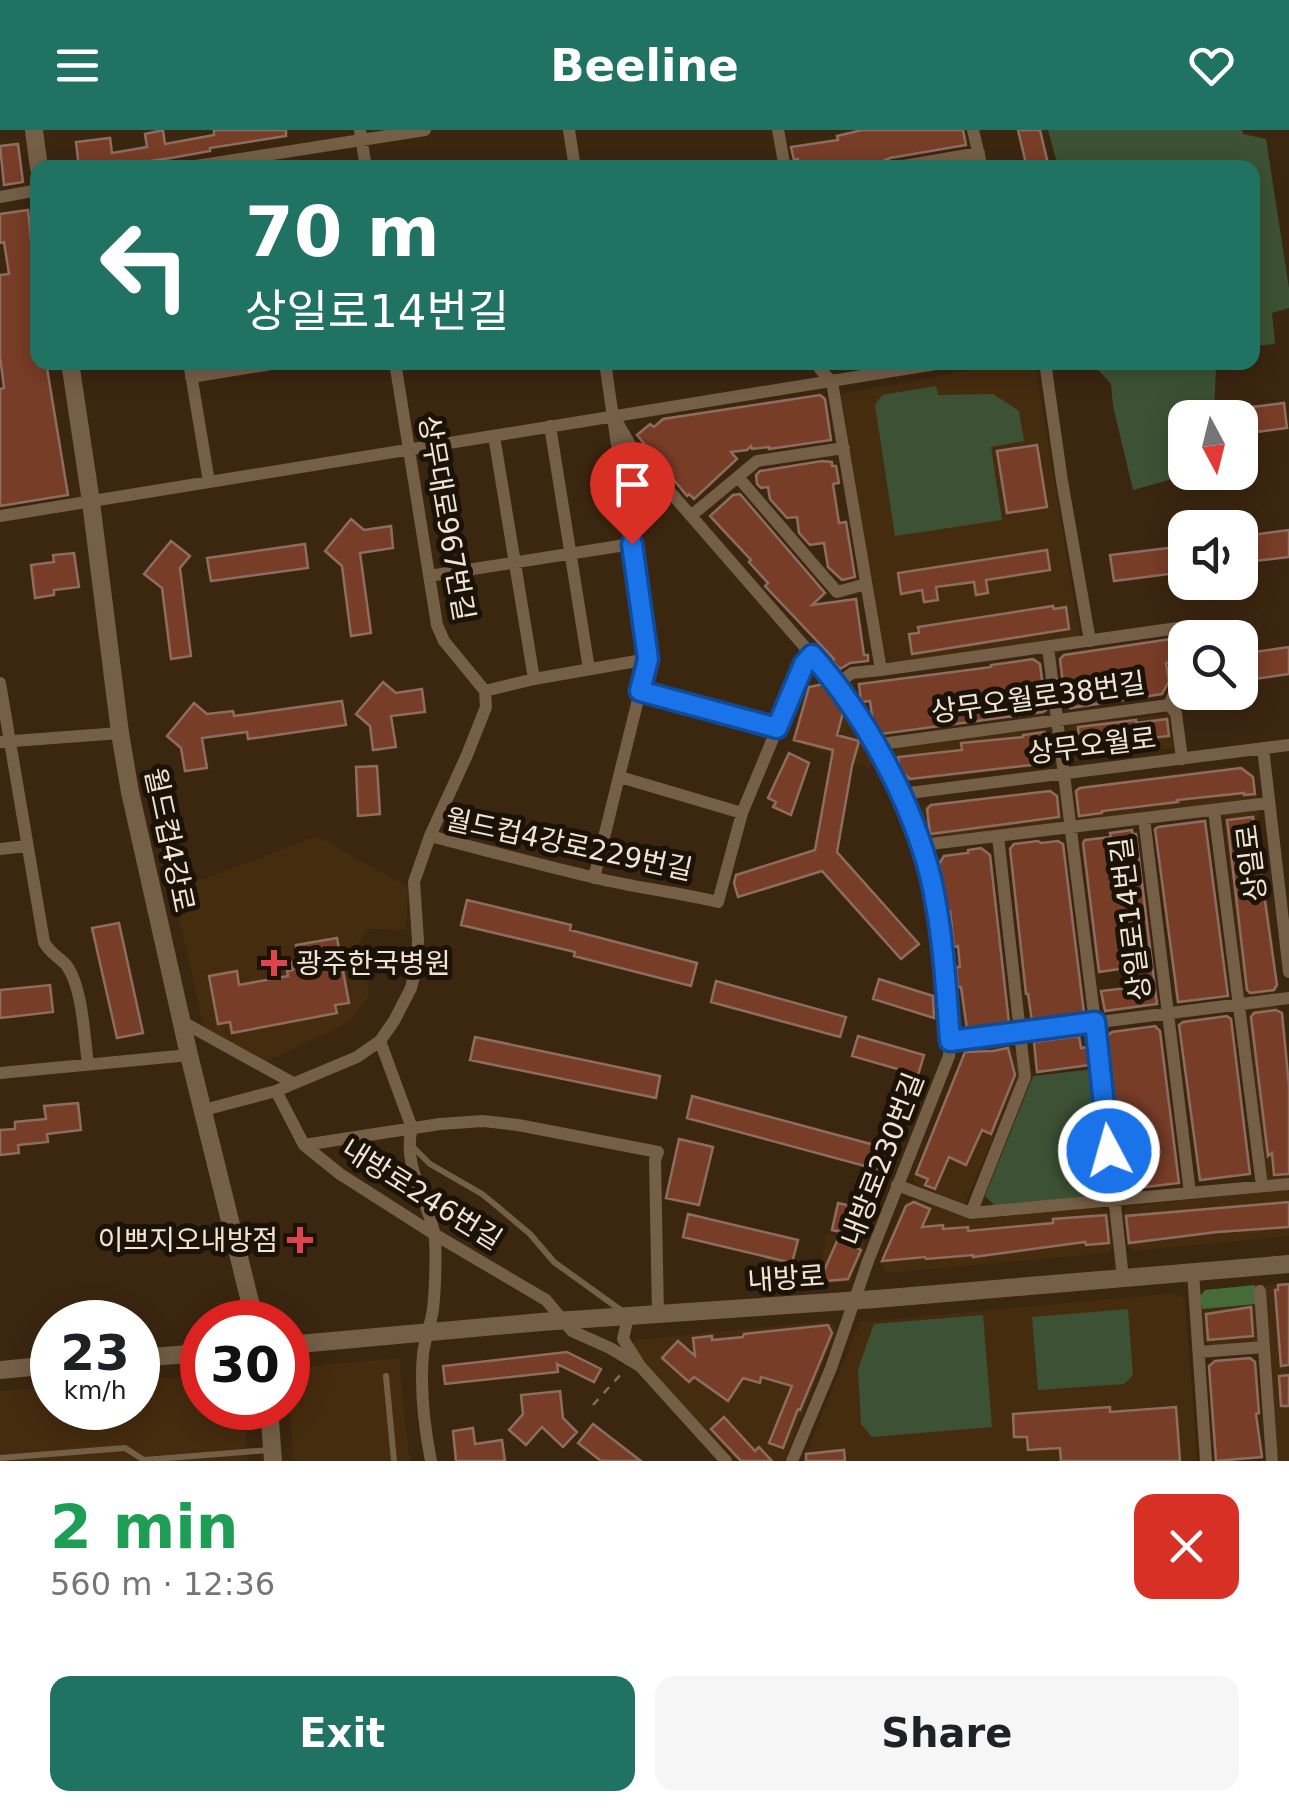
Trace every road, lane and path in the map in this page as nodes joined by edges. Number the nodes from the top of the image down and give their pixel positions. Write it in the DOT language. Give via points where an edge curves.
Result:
graph roads {
  1 [pos="34,130"];
  2 [pos="424,130"];
  3 [pos="569,130"];
  4 [pos="778,130"];
  5 [pos="973,130"];
  6 [pos="361,135"];
  7 [pos="39,160"];
  8 [pos="227,160"];
  9 [pos="365,160"];
  10 [pos="574,160"];
  11 [pos="783,160"];
  12 [pos="980,160"];
  13 [pos="30,191"];
  14 [pos="0,197"];
  15 [pos="71,370"];
  16 [pos="190,370"];
  17 [pos="397,370"];
  18 [pos="606,370"];
  19 [pos="822,370"];
  20 [pos="902,370"];
  21 [pos="1046,370"];
  22 [pos="832,382"];
  23 [pos="614,415"];
  24 [pos="550,426"];
  25 [pos="494,436"];
  26 [pos="844,448"];
  27 [pos="409,450"];
  28 [pos="738,477"];
  29 [pos="209,482"];
  30 [pos="91,502"];
  31 [pos="0,516"];
  32 [pos="692,516"];
  33 [pos="632,544"];
  34 [pos="569,554"];
  35 [pos="515,562"];
  36 [pos="429,576"];
  37 [pos="866,584"];
  38 [pos="1168,630"];
  39 [pos="1090,641"];
  40 [pos="1048,646"];
  41 [pos="812,655"];
  42 [pos="648,659"];
  43 [pos="589,669"];
  44 [pos="880,670"];
  45 [pos="534,679"];
  46 [pos="0,683"];
  47 [pos="838,684"];
  48 [pos="485,690"];
  49 [pos="640,691"];
  50 [pos="1168,705"];
  51 [pos="1173,710"];
  52 [pos="1057,720"];
  53 [pos="777,728"];
  54 [pos="120,732"];
  55 [pos="5,742"];
  56 [pos="874,745"];
  57 [pos="1289,745"];
  58 [pos="1263,748"];
  59 [pos="1182,759"];
  60 [pos="1063,774"];
  61 [pos="620,777"];
  62 [pos="901,794"];
  63 [pos="1269,802"];
  64 [pos="1214,810"];
  65 [pos="742,813"];
  66 [pos="1144,818"];
  67 [pos="1070,827"];
  68 [pos="430,836"];
  69 [pos="998,836"];
  70 [pos="27,846"];
  71 [pos="922,846"];
  72 [pos="0,848"];
  73 [pos="1283,872"];
  74 [pos="594,878"];
  75 [pos="1289,972"];
  76 [pos="1289,998"];
  77 [pos="1239,1004"];
  78 [pos="1167,1014"];
  79 [pos="182,1021"];
  80 [pos="1095,1022"];
  81 [pos="1020,1032"];
  82 [pos="380,1041"];
  83 [pos="950,1041"];
  84 [pos="190,1056"];
  85 [pos="88,1064"];
  86 [pos="0,1073"];
  87 [pos="293,1083"];
  88 [pos="276,1091"];
  89 [pos="204,1110"];
  90 [pos="410,1135"];
  91 [pos="304,1146"];
  92 [pos="1289,1184"];
  93 [pos="897,1185"];
  94 [pos="1262,1186"];
  95 [pos="1190,1193"];
  96 [pos="1114,1200"];
  97 [pos="971,1213"];
  98 [pos="434,1234"];
  99 [pos="1289,1264"];
  100 [pos="1193,1272"];
  101 [pos="1124,1278"];
  102 [pos="1260,1291"];
  103 [pos="250,1300"];
  104 [pos="856,1300"];
  105 [pos="658,1314"];
  106 [pos="628,1317"];
  107 [pos="562,1321"];
  108 [pos="426,1333"];
  109 [pos="310,1343"];
  110 [pos="1264,1347"];
  111 [pos="1200,1352"];
  112 [pos="640,1366"];
  113 [pos="30,1367"];
  114 [pos="0,1370"];
  115 [pos="386,1376"];
  116 [pos="593,1406"];
  117 [pos="271,1430"];
  118 [pos="273,1456"];
  119 [pos="0,1458"];
  120 [pos="144,1461"];
  121 [pos="394,1461"];
  122 [pos="431,1461"];
  123 [pos="726,1461"];
  124 [pos="792,1461"];
  125 [pos="1206,1461"];
  126 [pos="1272,1461"];
  1 -- 7 [label="street"];
  2 -- 6 [label="street"];
  3 -- 10 [label="street"];
  4 -- 11 [label="street"];
  5 -- 12 [label="street"];
  6 -- 8 [label="street"];
  6 -- 9 [label="street"];
  13 -- 14 [label="street"];
  15 -- 30 [label="street, 월드컵4강로"];
  16 -- 29 [label="street"];
  17 -- 27 [label="street, 상무대로967번길"];
  18 -- 23 [label="street"];
  19 -- 22 [label="street"];
  20 -- 22 [label="street"];
  21 -- 39 [label="street"];
  22 -- 23 [label="street"];
  22 -- 26 [label="street"];
  23 -- 24 [label="street"];
  23 -- 32 [label="street" via="632,448"];
  23 -- 33 [label="street"];
  24 -- 25 [label="street"];
  24 -- 34 [label="street"];
  25 -- 27 [label="street"];
  25 -- 35 [label="street"];
  26 -- 28 [label="street" via="757,461"];
  26 -- 37 [label="street"];
  27 -- 29 [label="street"];
  27 -- 36 [label="street, 상무대로967번길"];
  28 -- 32 [label="street"];
  28 -- 37 [label="street" via="837,592"];
  29 -- 30 [label="street"];
  30 -- 31 [label="street"];
  30 -- 54 [label="street, 월드컵4강로"];
  32 -- 41 [label="street"];
  33 -- 34 [label="street"];
  33 -- 42 [label="street"];
  34 -- 35 [label="street"];
  34 -- 43 [label="street"];
  35 -- 36 [label="street"];
  35 -- 45 [label="street"];
  36 -- 48 [label="street, 상무대로967번길" via="444,641"];
  37 -- 44 [label="street"];
  38 -- 39 [label="street, 상무오월로38번길"];
  39 -- 40 [label="street, 상무오월로38번길"];
  40 -- 44 [label="street, 상무오월로38번길"];
  40 -- 52 [label="street"];
  41 -- 47 [label="street"];
  41 -- 53 [label="street, 월드컵4강로229번길"];
  42 -- 43 [label="street"];
  42 -- 49 [label="street"];
  43 -- 45 [label="street"];
  44 -- 47 [label="street, 상무오월로38번길" via="852,672"];
  45 -- 48 [label="street"];
  46 -- 55 [label="street"];
  47 -- 56 [label="street"];
  48 -- 68 [label="street" via="482,720"];
  49 -- 53 [label="street"];
  49 -- 61 [label="street"];
  50 -- 52 [label="street, 상무오월로38번길"];
  51 -- 59 [label="street"];
  52 -- 56 [label="street, 상무오월로38번길"];
  52 -- 60 [label="street"];
  53 -- 65 [label="street, 월드컵4강로229번길"];
  54 -- 55 [label="street"];
  54 -- 79 [label="street, 월드컵4강로"];
  55 -- 70 [label="street"];
  56 -- 62 [label="street"];
  57 -- 58 [label="street, 상무오월로"];
  58 -- 59 [label="street, 상무오월로"];
  58 -- 63 [label="street, 상일로"];
  59 -- 60 [label="street, 상무오월로"];
  60 -- 62 [label="street, 상무오월로"];
  60 -- 67 [label="street"];
  61 -- 65 [label="street"];
  61 -- 74 [label="street"];
  62 -- 71 [label="street"];
  63 -- 64 [label="street"];
  63 -- 73 [label="street, 상일로"];
  64 -- 66 [label="street"];
  64 -- 77 [label="street"];
  65 -- 74 [label="street, 월드컵4강로229번길" via="718,902"];
  66 -- 67 [label="street"];
  66 -- 78 [label="street, 상일로14번길"];
  67 -- 69 [label="street"];
  67 -- 80 [label="street"];
  68 -- 74 [label="street, 월드컵4강로229번길"];
  68 -- 82 [label="street, 월드컵4강로229번길" via="414,882 418,940 412,988"];
  69 -- 71 [label="street"];
  69 -- 81 [label="street"];
  70 -- 72 [label="street"];
  70 -- 85 [label="street" via="44,942 67,967 78,993"];
  71 -- 83 [label="street" via="943,951"];
  73 -- 75 [label="street, 상일로"];
  76 -- 77 [label="street, 상일로14번길"];
  77 -- 78 [label="street, 상일로14번길"];
  77 -- 94 [label="street"];
  78 -- 80 [label="street, 상일로14번길"];
  78 -- 95 [label="street, 상일로14번길"];
  79 -- 84 [label="street, 월드컵4강로"];
  79 -- 87 [label="street"];
  80 -- 81 [label="street, 상일로14번길"];
  80 -- 96 [label="street"];
  81 -- 83 [label="street, 상일로14번길"];
  81 -- 97 [label="street" via="1025,1077"];
  82 -- 87 [label="street, 월드컵4강로229번길"];
  82 -- 90 [label="street"];
  83 -- 93 [label="street, 내방로230번길"];
  84 -- 85 [label="street"];
  84 -- 89 [label="street, 월드컵4강로"];
  85 -- 86 [label="street"];
  87 -- 88 [label="street, 월드컵4강로229번길"];
  88 -- 89 [label="street, 월드컵4강로229번길"];
  88 -- 91 [label="street, 내방로246번길"];
  89 -- 103 [label="street, 월드컵4강로"];
  90 -- 91 [label="street"];
  90 -- 98 [label="street" via="412,1167"];
  90 -- 105 [label="street" via="460,1122 494,1122 658,1152"];
  90 -- 106 [label="lane" via="430,1164 482,1194 554,1262"];
  91 -- 98 [label="street, 내방로246번길"];
  92 -- 94 [label="street"];
  93 -- 97 [label="street"];
  93 -- 104 [label="street, 내방로230번길"];
  94 -- 95 [label="street"];
  95 -- 96 [label="street"];
  96 -- 97 [label="street"];
  96 -- 101 [label="street"];
  98 -- 107 [label="street, 내방로246번길" via="546,1300"];
  98 -- 108 [label="street"];
  99 -- 100 [label="street, 내방로"];
  100 -- 101 [label="street, 내방로"];
  100 -- 111 [label="street"];
  101 -- 104 [label="street, 내방로"];
  102 -- 110 [label="street"];
  104 -- 105 [label="street, 내방로"];
  104 -- 124 [label="street, 내방로230번길"];
  105 -- 106 [label="street, 내방로"];
  106 -- 107 [label="street, 내방로"];
  106 -- 112 [label="street" via="623,1339"];
  107 -- 108 [label="street, 내방로"];
  107 -- 112 [label="street, 내방로246번길"];
  108 -- 109 [label="street, 내방로"];
  108 -- 122 [label="street" via="424,1424"];
  110 -- 111 [label="street"];
  110 -- 126 [label="street"];
  111 -- 125 [label="street"];
  112 -- 116 [label="path" via="625,1370"];
  112 -- 123 [label="street"];
  113 -- 114 [label="street"];
  115 -- 121 [label="lane"];
  117 -- 118 [label="street"];
  118 -- 120 [label="lane"];
  119 -- 120 [label="lane" via="125,1448"];
}
